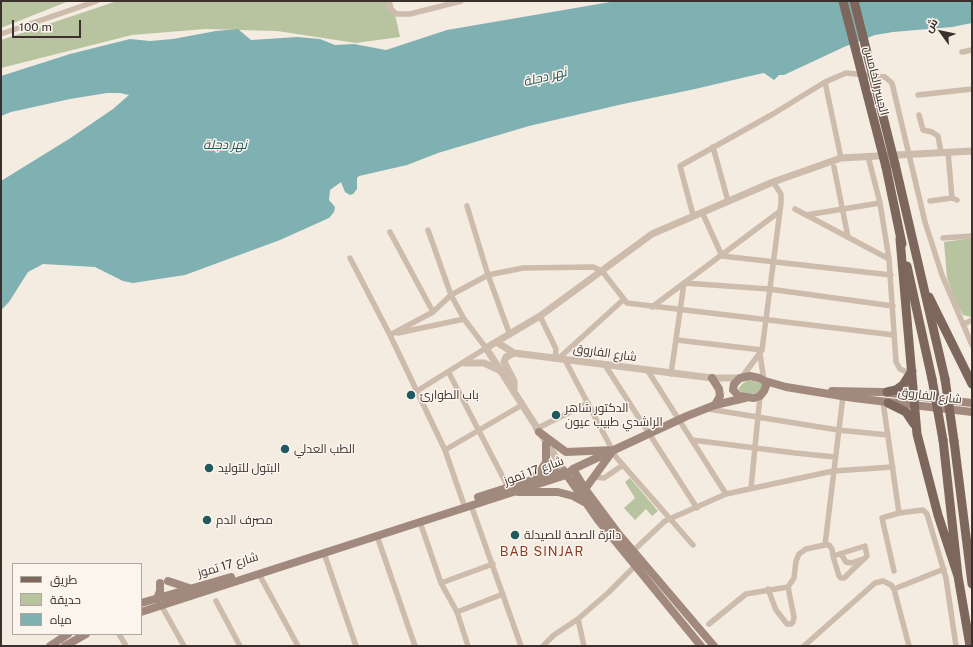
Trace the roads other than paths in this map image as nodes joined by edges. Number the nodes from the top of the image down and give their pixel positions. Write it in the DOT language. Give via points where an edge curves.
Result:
graph roads {
  1 [pos="97,1"];
  2 [pos="388,1"];
  3 [pos="461,1"];
  4 [pos="843,1"];
  5 [pos="854,1"];
  6 [pos="1,34"];
  7 [pos="972,50"];
  8 [pos="962,52"];
  9 [pos="825,82"];
  10 [pos="972,89"];
  11 [pos="918,95"];
  12 [pos="919,115"];
  13 [pos="713,147"];
  14 [pos="972,150"];
  15 [pos="945,152"];
  16 [pos="908,153"];
  17 [pos="868,156"];
  18 [pos="841,158"];
  19 [pos="890,166"];
  20 [pos="834,167"];
  21 [pos="773,182"];
  22 [pos="728,201"];
  23 [pos="930,201"];
  24 [pos="880,203"];
  25 [pos="468,206"];
  26 [pos="841,208"];
  27 [pos="795,209"];
  28 [pos="702,212"];
  29 [pos="778,212"];
  30 [pos="806,215"];
  31 [pos="693,216"];
  32 [pos="428,230"];
  33 [pos="390,232"];
  34 [pos="972,236"];
  35 [pos="848,237"];
  36 [pos="943,238"];
  37 [pos="900,239"];
  38 [pos="722,256"];
  39 [pos="350,258"];
  40 [pos="889,259"];
  41 [pos="773,261"];
  42 [pos="602,270"];
  43 [pos="488,275"];
  44 [pos="891,275"];
  45 [pos="684,283"];
  46 [pos="922,285"];
  47 [pos="769,289"];
  48 [pos="451,295"];
  49 [pos="623,300"];
  50 [pos="893,306"];
  51 [pos="652,307"];
  52 [pos="680,310"];
  53 [pos="433,312"];
  54 [pos="540,316"];
  55 [pos="464,319"];
  56 [pos="766,320"];
  57 [pos="972,320"];
  58 [pos="964,324"];
  59 [pos="390,335"];
  60 [pos="510,335"];
  61 [pos="894,335"];
  62 [pos="677,340"];
  63 [pos="498,342"];
  64 [pos="972,345"];
  65 [pos="486,348"];
  66 [pos="761,352"];
  67 [pos="514,353"];
  68 [pos="559,359"];
  69 [pos="465,363"];
  70 [pos="605,365"];
  71 [pos="500,371"];
  72 [pos="648,371"];
  73 [pos="912,371"];
  74 [pos="449,373"];
  75 [pos="671,374"];
  76 [pos="741,377"];
  77 [pos="712,378"];
  78 [pos="764,381"];
  79 [pos="972,384"];
  80 [pos="786,387"];
  81 [pos="417,391"];
  82 [pos="814,391"];
  83 [pos="514,392"];
  84 [pos="887,392"];
  85 [pos="760,396"];
  86 [pos="843,396"];
  87 [pos="745,398"];
  88 [pos="914,401"];
  89 [pos="886,402"];
  90 [pos="588,403"];
  91 [pos="972,403"];
  92 [pos="522,405"];
  93 [pos="715,405"];
  94 [pos="706,408"];
  95 [pos="972,412"];
  96 [pos="758,417"];
  97 [pos="678,420"];
  98 [pos="538,430"];
  99 [pos="838,430"];
  100 [pos="478,431"];
  101 [pos="648,433"];
  102 [pos="917,434"];
  103 [pos="888,435"];
  104 [pos="692,440"];
  105 [pos="546,444"];
  106 [pos="755,447"];
  107 [pos="446,450"];
  108 [pos="614,450"];
  109 [pos="835,457"];
  110 [pos="623,465"];
  111 [pos="893,467"];
  112 [pos="573,469"];
  113 [pos="833,471"];
  114 [pos="565,472"];
  115 [pos="594,477"];
  116 [pos="529,480"];
  117 [pos="751,488"];
  118 [pos="585,489"];
  119 [pos="509,490"];
  120 [pos="726,494"];
  121 [pos="467,504"];
  122 [pos="590,506"];
  123 [pos="697,508"];
  124 [pos="899,513"];
  125 [pos="671,520"];
  126 [pos="420,522"];
  127 [pos="972,534"];
  128 [pos="377,536"];
  129 [pos="693,545"];
  130 [pos="825,545"];
  131 [pos="634,551"];
  132 [pos="968,552"];
  133 [pos="324,553"];
  134 [pos="841,554"];
  135 [pos="833,556"];
  136 [pos="865,558"];
  137 [pos="492,564"];
  138 [pos="636,565"];
  139 [pos="944,569"];
  140 [pos="894,571"];
  141 [pos="259,574"];
  142 [pos="958,576"];
  143 [pos="441,583"];
  144 [pos="972,584"];
  145 [pos="788,587"];
  146 [pos="190,588"];
  147 [pos="768,589"];
  148 [pos="894,589"];
  149 [pos="503,594"];
  150 [pos="216,601"];
  151 [pos="159,602"];
  152 [pos="142,603"];
  153 [pos="142,611"];
  154 [pos="457,612"];
  155 [pos="578,618"];
  156 [pos="709,624"];
  157 [pos="83,635"];
  158 [pos="120,635"];
  159 [pos="65,641"];
  160 [pos="711,645"];
  161 [pos="50,646"];
  162 [pos="126,646"];
  163 [pos="184,646"];
  164 [pos="240,646"];
  165 [pos="298,646"];
  166 [pos="356,646"];
  167 [pos="415,646"];
  168 [pos="468,646"];
  169 [pos="521,646"];
  170 [pos="543,646"];
  171 [pos="584,646"];
  172 [pos="700,646"];
  173 [pos="804,646"];
  174 [pos="909,646"];
  175 [pos="956,646"];
  176 [pos="970,646"];
  1 -- 6 [label="street"];
  2 -- 3 [label="street" via="396,14 410,14"];
  4 -- 19 [label="main road, الجسر الخامس, bridge"];
  5 -- 19 [label="main road, الجسر الخامس, bridge"];
  7 -- 8 [label="street"];
  9 -- 13 [label="street"];
  9 -- 16 [label="street" via="846,73 885,77 892,83"];
  9 -- 18 [label="street"];
  10 -- 11 [label="street"];
  12 -- 15 [label="street" via="923,130 938,136"];
  13 -- 22 [label="street"];
  13 -- 31 [label="street" via="680,166"];
  14 -- 15 [label="street"];
  15 -- 16 [label="street"];
  15 -- 23 [label="street" via="954,199"];
  16 -- 17 [label="street"];
  16 -- 58 [label="street" via="925,222 942,275"];
  17 -- 18 [label="street"];
  17 -- 24 [label="street"];
  18 -- 21 [label="street"];
  19 -- 37 [label="main road"];
  19 -- 46 [label="main road"];
  20 -- 26 [label="street"];
  21 -- 22 [label="street"];
  21 -- 29 [label="street" via="781,194"];
  22 -- 28 [label="street"];
  24 -- 26 [label="street"];
  24 -- 40 [label="street"];
  25 -- 43 [label="street"];
  26 -- 30 [label="street"];
  26 -- 35 [label="street"];
  27 -- 30 [label="street"];
  28 -- 31 [label="street"];
  28 -- 38 [label="street"];
  29 -- 38 [label="street"];
  29 -- 41 [label="street"];
  30 -- 35 [label="street"];
  31 -- 42 [label="street" via="652,234"];
  32 -- 48 [label="street"];
  33 -- 53 [label="street"];
  34 -- 36 [label="street"];
  35 -- 40 [label="street"];
  37 -- 73 [label="main road"];
  37 -- 142 [label="main road, bridge" via="932,379 943,440"];
  38 -- 41 [label="street"];
  38 -- 45 [label="street"];
  39 -- 59 [label="street"];
  40 -- 44 [label="street"];
  41 -- 44 [label="street"];
  41 -- 47 [label="street"];
  42 -- 43 [label="street" via="593,267 523,268"];
  42 -- 49 [label="street"];
  42 -- 54 [label="street"];
  43 -- 48 [label="street"];
  43 -- 60 [label="street"];
  44 -- 50 [label="street"];
  45 -- 47 [label="street"];
  45 -- 51 [label="street"];
  45 -- 52 [label="street"];
  46 -- 79 [label="main road"];
  46 -- 132 [label="main road, bridge" via="945,379"];
  47 -- 50 [label="street"];
  47 -- 56 [label="street"];
  48 -- 53 [label="street"];
  48 -- 55 [label="street"];
  49 -- 51 [label="street" via="627,304"];
  49 -- 68 [label="street"];
  50 -- 61 [label="street"];
  51 -- 52 [label="street"];
  52 -- 56 [label="street"];
  52 -- 62 [label="street"];
  53 -- 59 [label="street"];
  54 -- 60 [label="street"];
  54 -- 68 [label="street"];
  55 -- 59 [label="street"];
  55 -- 65 [label="street"];
  56 -- 61 [label="street"];
  56 -- 66 [label="street"];
  57 -- 58 [label="street"];
  58 -- 64 [label="street"];
  59 -- 81 [label="street"];
  60 -- 63 [label="street"];
  61 -- 73 [label="street" via="897,366 903,372"];
  62 -- 66 [label="street"];
  62 -- 75 [label="street"];
  63 -- 65 [label="street"];
  63 -- 67 [label="street"];
  65 -- 69 [label="street"];
  65 -- 71 [label="street"];
  66 -- 76 [label="street"];
  66 -- 78 [label="street"];
  67 -- 68 [label="street, شارع الفاروق"];
  67 -- 83 [label="street" via="506,356 504,362 514,382"];
  68 -- 70 [label="street, شارع الفاروق"];
  68 -- 90 [label="street"];
  69 -- 71 [label="street" via="484,363"];
  69 -- 74 [label="street"];
  70 -- 72 [label="street, شارع الفاروق"];
  70 -- 101 [label="street"];
  71 -- 83 [label="street"];
  72 -- 75 [label="street, شارع الفاروق"];
  72 -- 97 [label="street"];
  73 -- 84 [label="main road" via="900,388"];
  73 -- 88 [label="main road"];
  74 -- 81 [label="street"];
  74 -- 100 [label="street"];
  75 -- 77 [label="street, شارع الفاروق"];
  76 -- 77 [label="street, شارع الفاروق"];
  76 -- 78 [label="main road, شارع الفاروق" via="756,377"];
  76 -- 87 [label="main road" via="734,384 733,390 738,396"];
  77 -- 93 [label="main road" via="720,392"];
  78 -- 80 [label="main road, شارع الفاروق"];
  78 -- 85 [label="main road" via="766,388"];
  80 -- 82 [label="main road, شارع الفاروق"];
  80 -- 85 [label="main road, شارع الفاروق"];
  81 -- 107 [label="street"];
  82 -- 84 [label="main road, شارع الفاروق"];
  82 -- 86 [label="main road, شارع الفاروق"];
  83 -- 92 [label="street"];
  84 -- 88 [label="main road, شارع الفاروق"];
  85 -- 87 [label="main road, شارع الفاروق"];
  85 -- 96 [label="street"];
  86 -- 89 [label="main road, شارع الفاروق"];
  86 -- 99 [label="street"];
  87 -- 93 [label="main road, شارع الفاروق"];
  88 -- 89 [label="main road, شارع الفاروق"];
  88 -- 91 [label="main road, شارع الفاروق"];
  88 -- 95 [label="main road, شارع الفاروق"];
  88 -- 102 [label="main road"];
  89 -- 102 [label="main road" via="910,415"];
  89 -- 103 [label="street"];
  90 -- 98 [label="street"];
  90 -- 108 [label="street"];
  92 -- 98 [label="street"];
  92 -- 100 [label="street"];
  93 -- 94 [label="main road, شارع الفاروق"];
  94 -- 96 [label="street"];
  94 -- 97 [label="main road, شارع الفاروق"];
  96 -- 99 [label="street"];
  96 -- 106 [label="street"];
  97 -- 101 [label="main road, شارع الفاروق"];
  97 -- 104 [label="street"];
  98 -- 105 [label="street"];
  98 -- 108 [label="main road" via="569,452"];
  99 -- 103 [label="street"];
  99 -- 109 [label="street"];
  100 -- 107 [label="street"];
  100 -- 119 [label="street"];
  101 -- 108 [label="main road, شارع 17 تموز"];
  101 -- 123 [label="street"];
  102 -- 142 [label="main road" via="938,515"];
  103 -- 111 [label="street"];
  104 -- 106 [label="street"];
  104 -- 120 [label="street"];
  105 -- 114 [label="street"];
  105 -- 116 [label="main road" via="543,468"];
  106 -- 109 [label="street"];
  106 -- 117 [label="street"];
  107 -- 121 [label="street"];
  108 -- 110 [label="street"];
  108 -- 112 [label="main road, شارع 17 تموز"];
  108 -- 115 [label="main road"];
  109 -- 113 [label="street"];
  110 -- 115 [label="street" via="604,478"];
  110 -- 125 [label="street"];
  111 -- 113 [label="street"];
  111 -- 124 [label="street"];
  112 -- 114 [label="main road, شارع 17 تموز"];
  112 -- 118 [label="main road"];
  113 -- 117 [label="street"];
  113 -- 130 [label="street"];
  114 -- 116 [label="main road, شارع 17 تموز"];
  114 -- 119 [label="main road, شارع 17 تموز"];
  114 -- 122 [label="main road"];
  115 -- 118 [label="main road"];
  116 -- 119 [label="main road, شارع 17 تموز"];
  117 -- 120 [label="street"];
  118 -- 131 [label="main road" via="616,532"];
  119 -- 121 [label="main road, شارع 17 تموز"];
  119 -- 122 [label="main road" via="558,492 578,498"];
  120 -- 123 [label="street"];
  121 -- 126 [label="main road, شارع 17 تموز"];
  121 -- 137 [label="street"];
  121 -- 146 [label="main road, شارع 17 تموز" via="244,574"];
  122 -- 138 [label="main road" via="598,520"];
  123 -- 125 [label="street"];
  124 -- 139 [label="street" via="921,510 928,514"];
  124 -- 140 [label="street" via="882,518"];
  125 -- 129 [label="street"];
  125 -- 131 [label="street" via="665,521"];
  126 -- 128 [label="main road, شارع 17 تموز"];
  126 -- 143 [label="street"];
  127 -- 132 [label="main road"];
  128 -- 133 [label="main road, شارع 17 تموز"];
  128 -- 167 [label="street"];
  130 -- 135 [label="street" via="832,549"];
  130 -- 145 [label="street" via="806,549 799,554 794,578"];
  131 -- 160 [label="main road"];
  132 -- 144 [label="main road"];
  133 -- 141 [label="main road, شارع 17 تموز"];
  133 -- 166 [label="street"];
  134 -- 135 [label="street"];
  134 -- 136 [label="street" via="846,562 850,563"];
  134 -- 136 [label="street" via="864,546 867,556"];
  135 -- 136 [label="street" via="839,576 844,578"];
  137 -- 143 [label="street"];
  137 -- 149 [label="street"];
  138 -- 155 [label="street"];
  138 -- 172 [label="main road"];
  139 -- 148 [label="street"];
  139 -- 175 [label="street"];
  141 -- 151 [label="main road, شارع 17 تموز"];
  141 -- 165 [label="street"];
  142 -- 176 [label="main road"];
  143 -- 154 [label="street"];
  145 -- 147 [label="street"];
  145 -- 147 [label="street" via="794,618 791,624 787,624 776,610"];
  146 -- 151 [label="main road, شارع 17 تموز"];
  146 -- 151 [label="main road" via="164,582"];
  147 -- 156 [label="street" via="746,594"];
  148 -- 173 [label="street" via="883,581 875,583"];
  148 -- 174 [label="street"];
  149 -- 154 [label="street"];
  149 -- 169 [label="street"];
  150 -- 164 [label="street"];
  151 -- 152 [label="main road, شارع 17 تموز"];
  151 -- 153 [label="main road, شارع 17 تموز"];
  151 -- 163 [label="street"];
  154 -- 168 [label="street"];
  155 -- 170 [label="street"];
  155 -- 171 [label="street"];
  157 -- 159 [label="main road"];
  158 -- 162 [label="street"];
  159 -- 161 [label="main road"];
}
